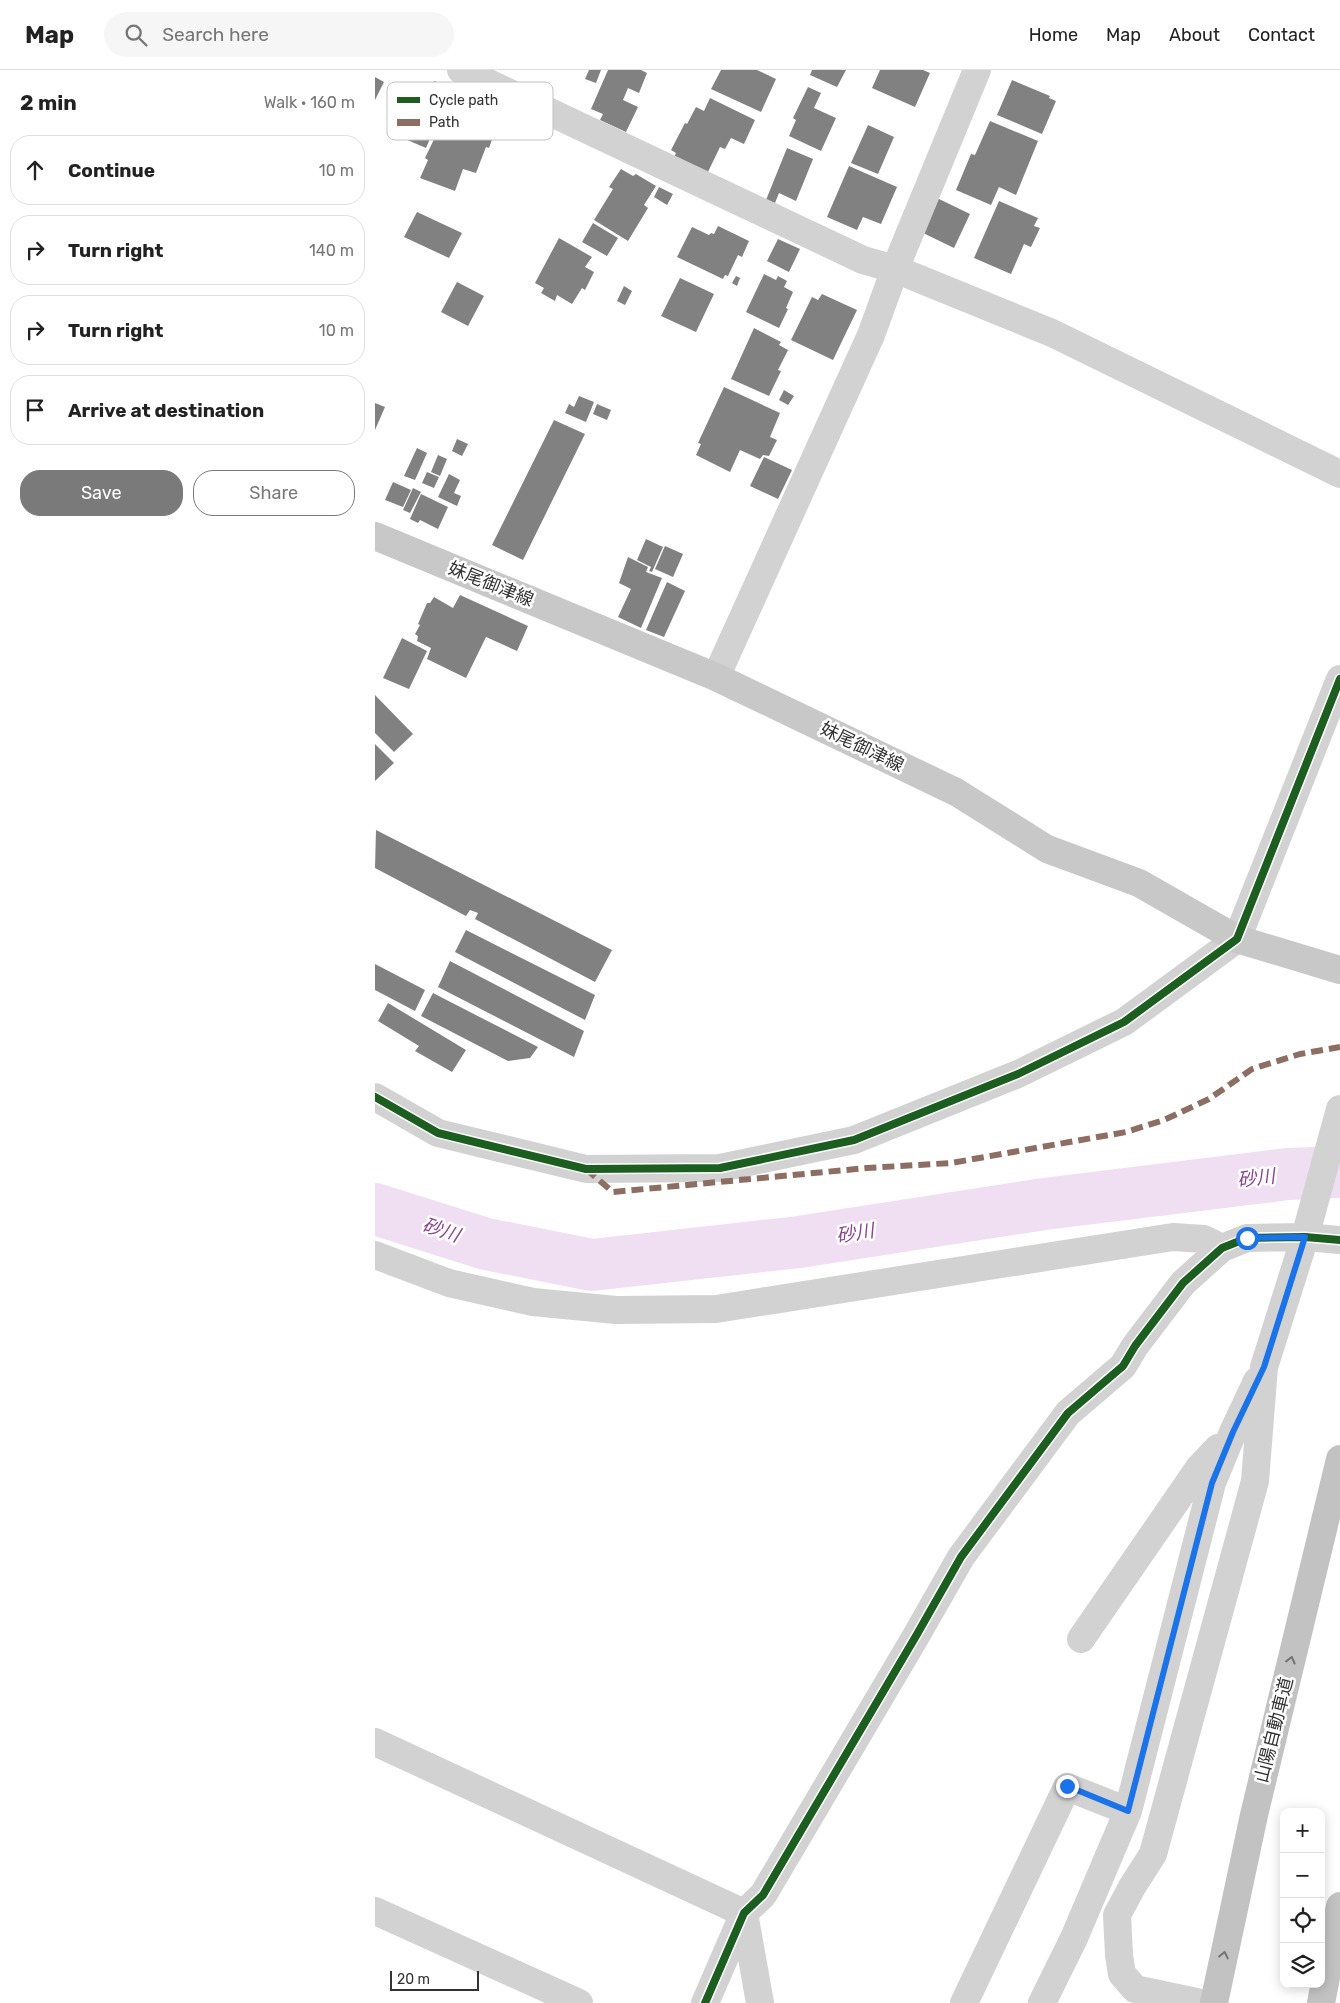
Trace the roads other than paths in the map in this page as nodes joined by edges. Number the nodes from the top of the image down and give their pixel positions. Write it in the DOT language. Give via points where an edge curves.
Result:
graph roads {
  1 [pos="461,70"];
  2 [pos="977,70"];
  3 [pos="486,82"];
  4 [pos="553,113"];
  5 [pos="895,268"];
  6 [pos="1340,474"];
  7 [pos="375,536"];
  8 [pos="716,677"];
  9 [pos="1340,679"];
  10 [pos="1237,939"];
  11 [pos="1340,970"];
  12 [pos="375,1097"];
  13 [pos="1339,1114"];
  14 [pos="1305,1237"];
  15 [pos="1340,1240"];
  16 [pos="1221,1248"];
  17 [pos="375,1255"];
  18 [pos="1264,1367"];
  19 [pos="1233,1432"];
  20 [pos="1340,1459"];
  21 [pos="1081,1640"];
  22 [pos="375,1744"];
  23 [pos="1128,1811"];
  24 [pos="1340,1906"];
  25 [pos="375,1911"];
  26 [pos="744,1913"];
  27 [pos="579,2003"];
  28 [pos="705,2003"];
  29 [pos="761,2003"];
  30 [pos="964,2003"];
  31 [pos="1041,2003"];
  32 [pos="1201,2003"];
  33 [pos="1214,2003"];
  34 [pos="1321,2003"];
  1 -- 3 [label="street"];
  2 -- 5 [label="street"];
  4 -- 5 [label="street" via="863,260"];
  5 -- 6 [label="street" via="1052,333"];
  5 -- 8 [label="street" via="871,334"];
  7 -- 8 [label="main road, 妹尾御津線"];
  8 -- 10 [label="main road, 妹尾御津線" via="956,792 1047,849 1139,884"];
  9 -- 10 [label="street"];
  10 -- 11 [label="main road, 妹尾御津線"];
  10 -- 12 [label="street" via="1124,1022 1018,1074 854,1140 720,1168 586,1169 438,1133"];
  13 -- 14 [label="street"];
  14 -- 15 [label="street"];
  14 -- 16 [label="street" via="1247,1238"];
  14 -- 18 [label="street"];
  16 -- 17 [label="street" via="1204,1239 1173,1237 716,1309 616,1310 533,1302 449,1283"];
  16 -- 26 [label="street" via="1183,1283 1123,1366 1068,1413 961,1557 763,1895"];
  18 -- 19 [label="street"];
  18 -- 32 [label="street" via="1255,1481 1153,1854 1117,1916 1122,1974 1135,1988"];
  19 -- 21 [label="street" via="1199,1468"];
  19 -- 23 [label="street" via="1212,1483 1199,1528"];
  33 -- 20 [label="highway, 山陽自動車道, one-way" via="1253,1815"];
  22 -- 26 [label="street"];
  23 -- 30 [label="street" via="1067,1786"];
  23 -- 31 [label="street" via="1074,1938"];
  24 -- 34 [label="highway"];
  25 -- 27 [label="street"];
  26 -- 28 [label="street"];
  26 -- 29 [label="street"];
}
